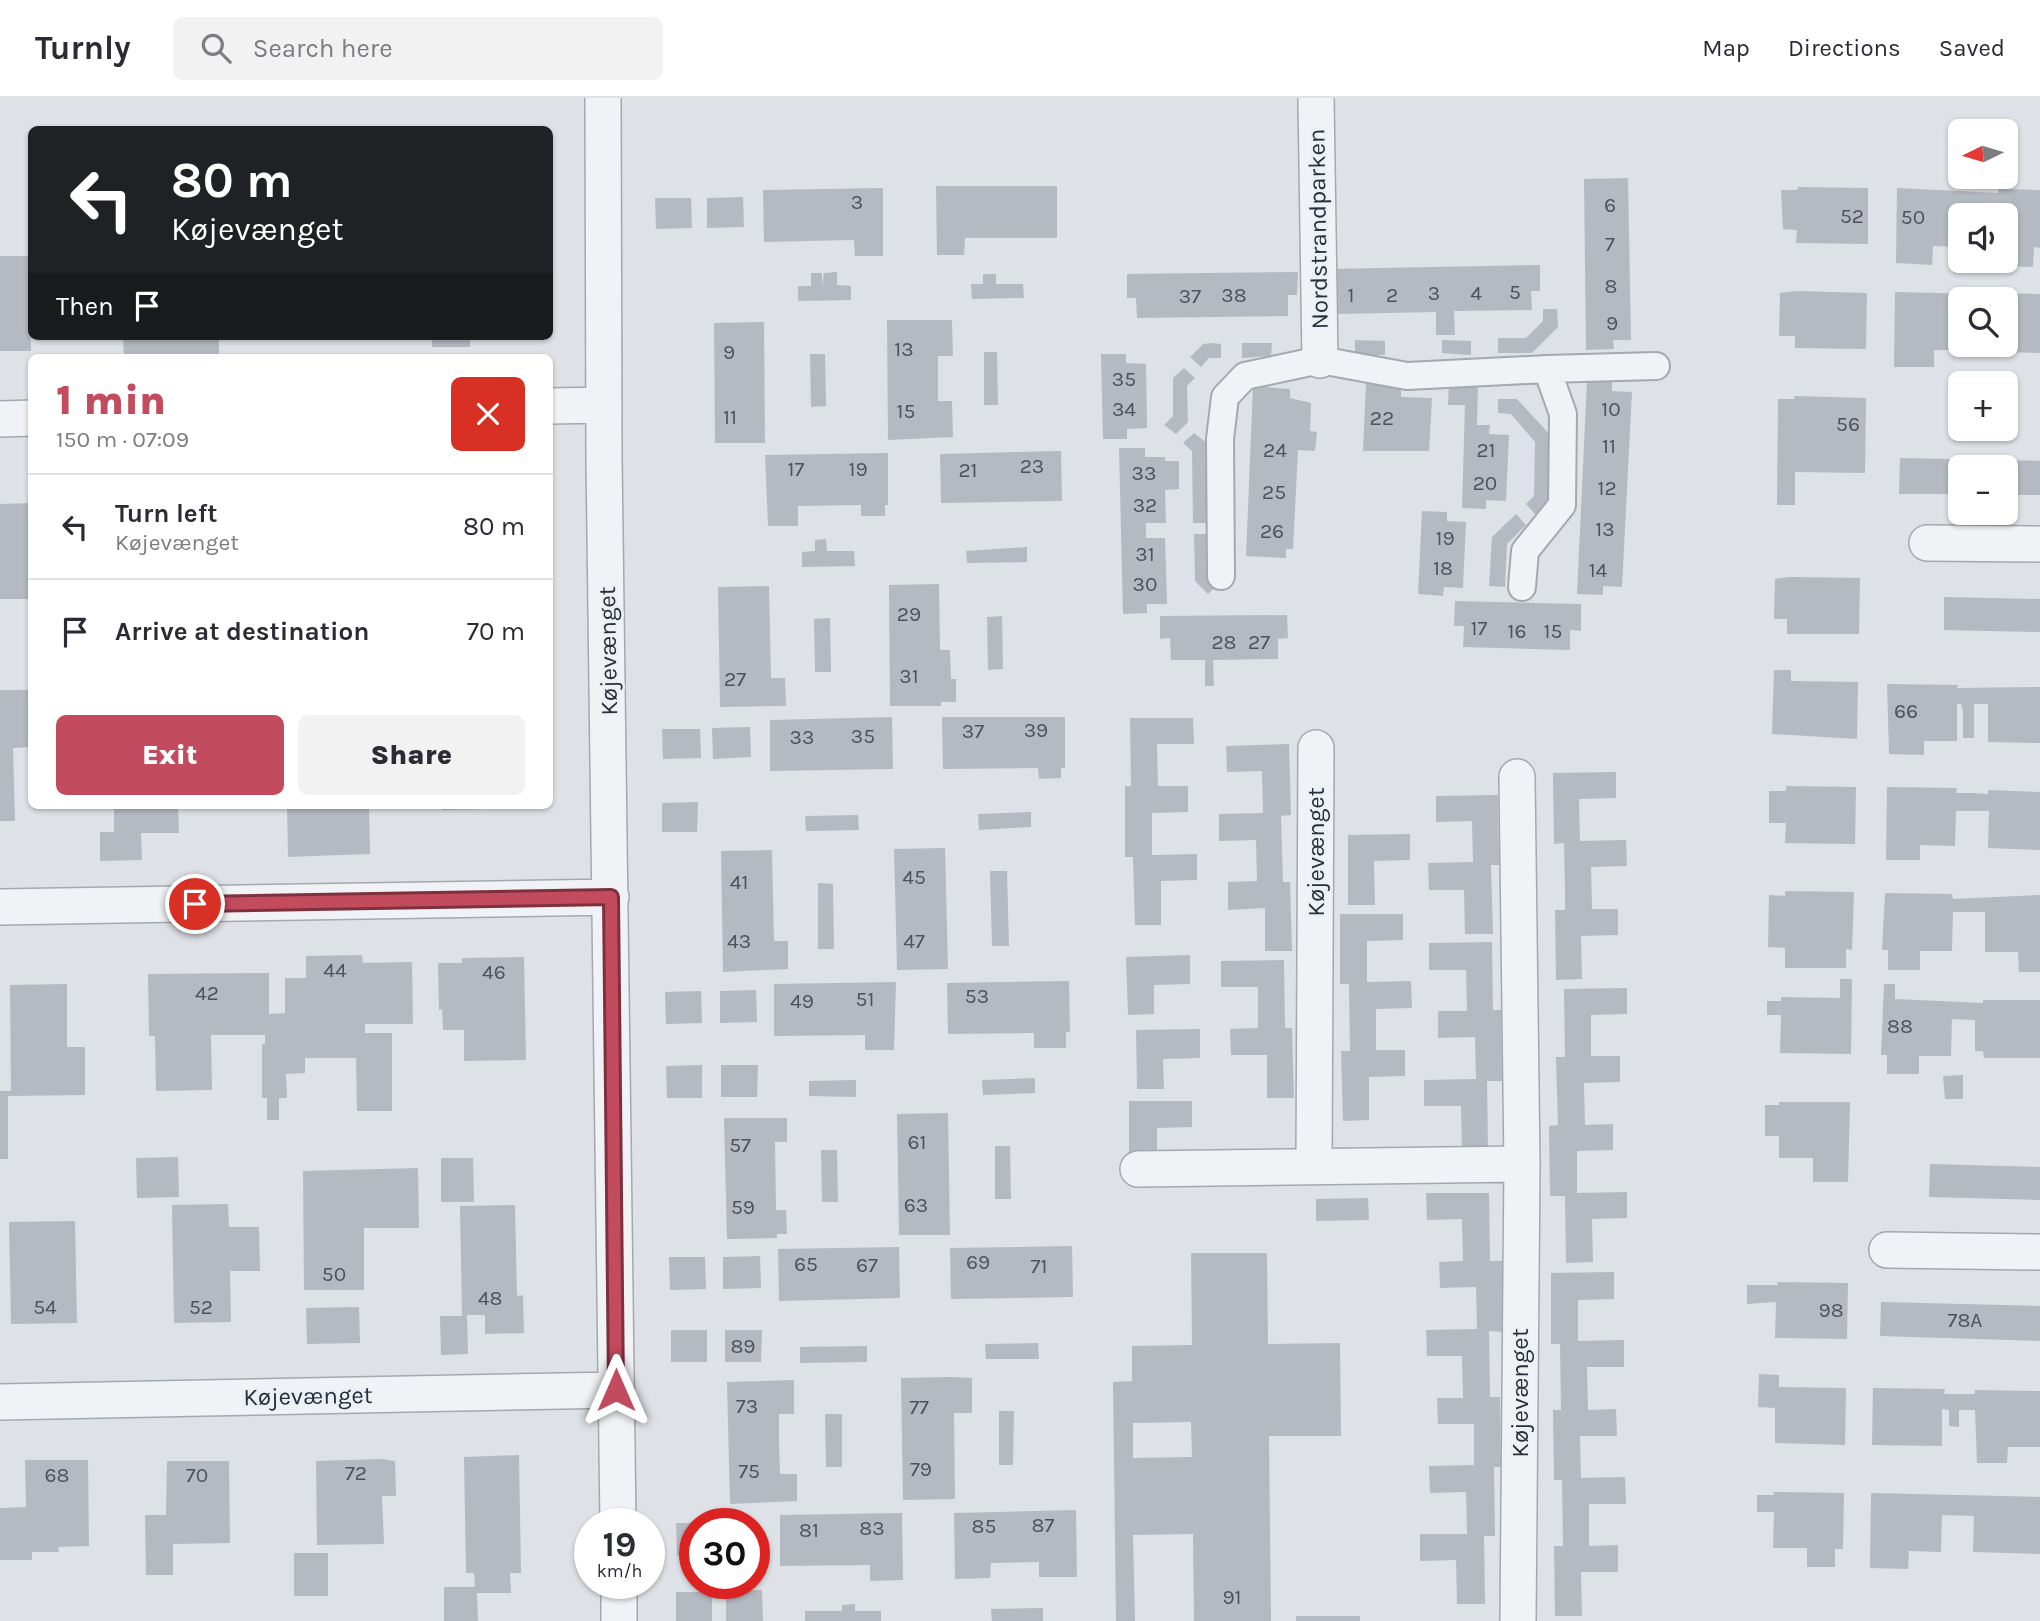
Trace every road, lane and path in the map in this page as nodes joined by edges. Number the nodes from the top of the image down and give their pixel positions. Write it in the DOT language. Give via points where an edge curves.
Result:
graph roads {
  1 [pos="603,98"];
  2 [pos="1316,98"];
  3 [pos="1320,360"];
  4 [pos="1656,366"];
  5 [pos="1547,369"];
  6 [pos="604,405"];
  7 [pos="553,406"];
  8 [pos="28,418"];
  9 [pos="0,419"];
  10 [pos="1927,543"];
  11 [pos="2040,544"];
  12 [pos="1222,576"];
  13 [pos="1522,587"];
  14 [pos="1316,748"];
  15 [pos="1517,777"];
  16 [pos="611,897"];
  17 [pos="0,907"];
  18 [pos="1522,1164"];
  19 [pos="1314,1165"];
  20 [pos="1138,1169"];
  21 [pos="1887,1251"];
  22 [pos="2040,1252"];
  23 [pos="616,1390"];
  24 [pos="0,1402"];
  25 [pos="618,1508"];
  26 [pos="619,1599"];
  27 [pos="619,1621"];
  28 [pos="1518,1621"];
  1 -- 6 [label="street, Køjevænget"];
  2 -- 3 [label="street, Nordstrandparken"];
  3 -- 5 [label="street, Nordstrandparken" via="1407,376"];
  3 -- 12 [label="street, Nordstrandparken" via="1245,376 1225,397 1220,439"];
  4 -- 5 [label="street, Nordstrandparken"];
  5 -- 13 [label="street" via="1563,414 1562,505 1525,551"];
  6 -- 7 [label="street"];
  6 -- 16 [label="street, Køjevænget"];
  8 -- 9 [label="street"];
  10 -- 11 [label="street"];
  14 -- 19 [label="street, Køjevænget"];
  15 -- 18 [label="street, Køjevænget"];
  16 -- 17 [label="street"];
  16 -- 23 [label="street, Køjevænget"];
  18 -- 19 [label="street"];
  18 -- 28 [label="street, Køjevænget"];
  19 -- 20 [label="street"];
  21 -- 22 [label="street"];
  23 -- 24 [label="street, Køjevænget"];
  23 -- 25 [label="street, Køjevænget"];
  26 -- 27 [label="street"];
}
